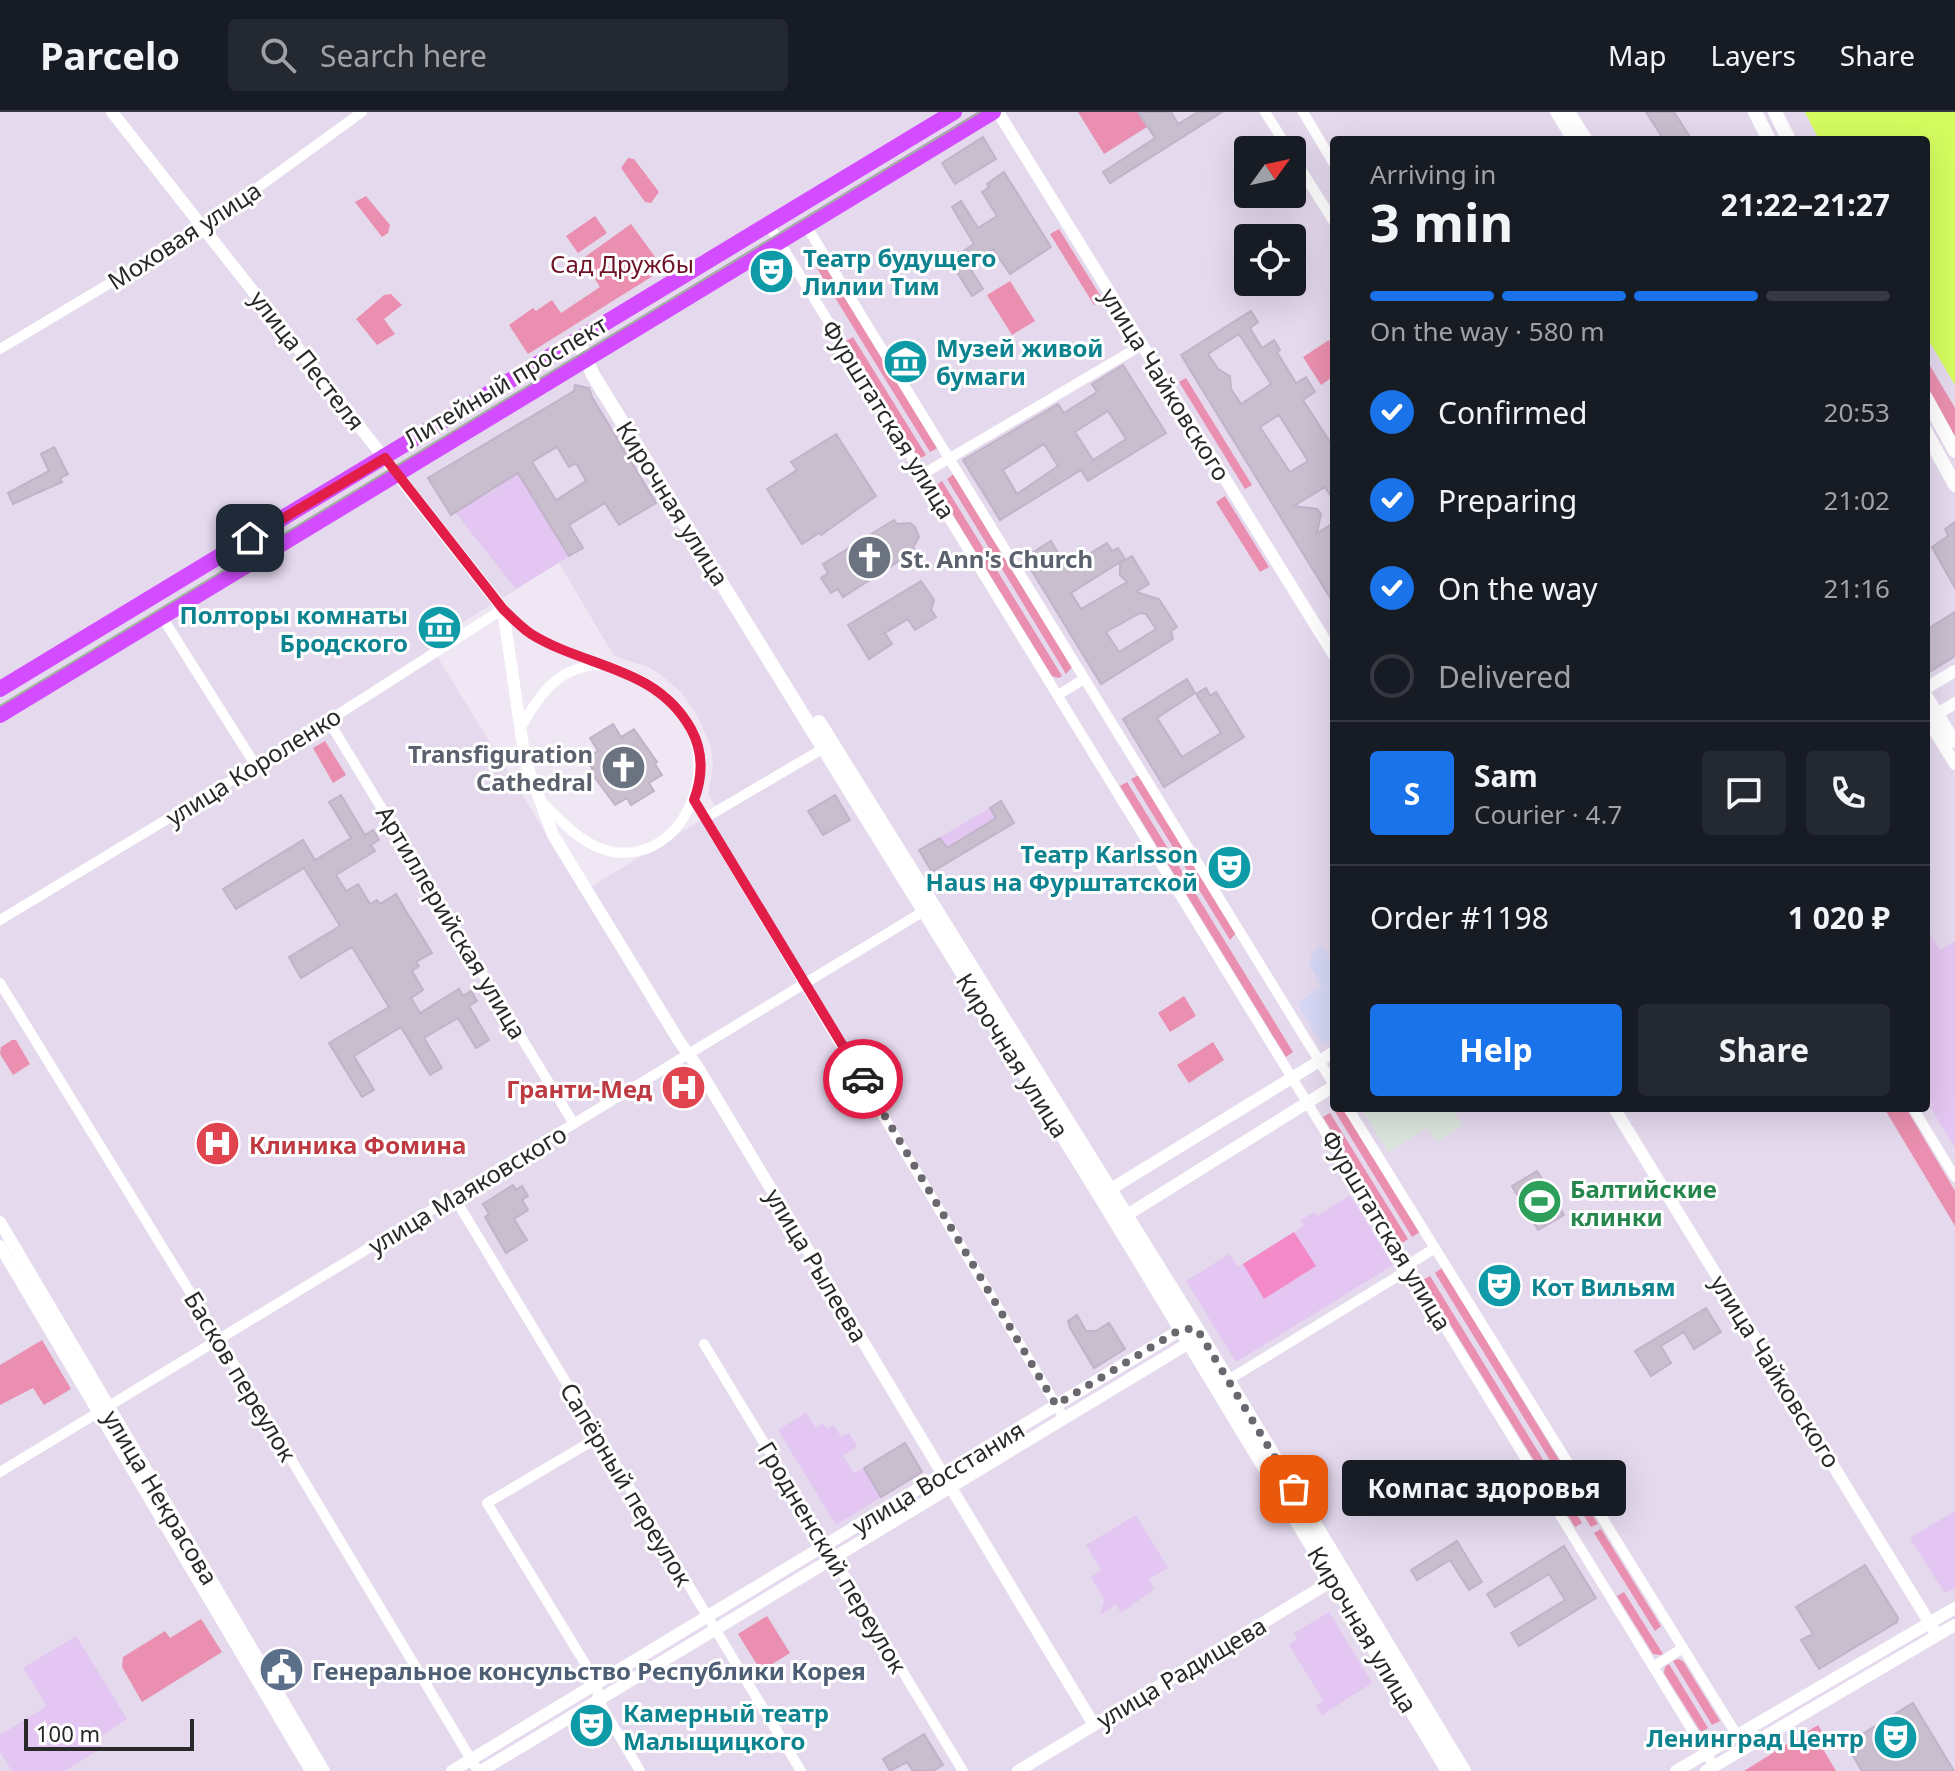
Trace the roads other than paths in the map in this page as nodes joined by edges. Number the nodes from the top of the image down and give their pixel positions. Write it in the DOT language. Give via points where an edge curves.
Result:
graph roads {
  1 [pos="112,112"];
  2 [pos="362,112"];
  3 [pos="954,112"];
  4 [pos="996,112"];
  5 [pos="1265,112"];
  6 [pos="1303,112"];
  7 [pos="1556,112"];
  8 [pos="1569,112"];
  9 [pos="1755,112"];
  10 [pos="1775,112"];
  11 [pos="1280,136"];
  12 [pos="1571,136"];
  13 [pos="1584,136"];
  14 [pos="1767,136"];
  15 [pos="1787,136"];
  16 [pos="1330,157"];
  17 [pos="1306,177"];
  18 [pos="1330,216"];
  19 [pos="769,225"];
  20 [pos="807,227"];
  21 [pos="202,228"];
  22 [pos="780,243"];
  23 [pos="578,340"];
  24 [pos="1142,345"];
  25 [pos="0,349"];
  26 [pos="588,359"];
  27 [pos="1930,405"];
  28 [pos="1930,439"];
  29 [pos="1955,451"];
  30 [pos="385,458"];
  31 [pos="949,458"];
  32 [pos="398,474"];
  33 [pos="923,474"];
  34 [pos="1955,485"];
  35 [pos="503,609"];
  36 [pos="162,617"];
  37 [pos="1330,649"];
  38 [pos="601,665"];
  39 [pos="1955,671"];
  40 [pos="1084,679"];
  41 [pos="1930,686"];
  42 [pos="0,689"];
  43 [pos="1058,695"];
  44 [pos="1955,703"];
  45 [pos="0,715"];
  46 [pos="1930,717"];
  47 [pos="1930,719"];
  48 [pos="328,720"];
  49 [pos="1930,720"];
  50 [pos="520,730"];
  51 [pos="1955,742"];
  52 [pos="824,748"];
  53 [pos="1955,764"];
  54 [pos="256,766"];
  55 [pos="694,800"];
  56 [pos="544,804"];
  57 [pos="705,818"];
  58 [pos="929,908"];
  59 [pos="0,920"];
  60 [pos="0,983"];
  61 [pos="806,983"];
  62 [pos="1330,1054"];
  63 [pos="689,1055"];
  64 [pos="1319,1061"];
  65 [pos="1293,1077"];
  66 [pos="1330,1079"];
  67 [pos="1330,1087"];
  68 [pos="1308,1101"];
  69 [pos="1350,1112"];
  70 [pos="1616,1112"];
  71 [pos="1915,1112"];
  72 [pos="574,1124"];
  73 [pos="1955,1177"];
  74 [pos="1111,1189"];
  75 [pos="454,1197"];
  76 [pos="1108,1209"];
  77 [pos="1127,1215"];
  78 [pos="0,1222"];
  79 [pos="0,1246"];
  80 [pos="1435,1248"];
  81 [pos="1408,1265"];
  82 [pos="1181,1329"];
  83 [pos="1197,1329"];
  84 [pos="219,1339"];
  85 [pos="1189,1343"];
  86 [pos="704,1344"];
  87 [pos="1228,1380"];
  88 [pos="1056,1405"];
  89 [pos="102,1410"];
  90 [pos="1064,1418"];
  91 [pos="599,1437"];
  92 [pos="0,1472"];
  93 [pos="943,1474"];
  94 [pos="950,1486"];
  95 [pos="826,1545"];
  96 [pos="833,1557"];
  97 [pos="1338,1576"];
  98 [pos="1955,1608"];
  99 [pos="707,1617"];
  100 [pos="1930,1622"];
  101 [pos="1955,1625"];
  102 [pos="715,1629"];
  103 [pos="1937,1635"];
  104 [pos="1683,1648"];
  105 [pos="1653,1667"];
  106 [pos="597,1683"];
  107 [pos="598,1700"];
  108 [pos="1094,1725"];
  109 [pos="1737,1735"];
  110 [pos="1745,1748"];
  111 [pos="1706,1754"];
  112 [pos="477,1767"];
  113 [pos="1710,1768"];
  114 [pos="311,1771"];
  115 [pos="324,1771"];
  116 [pos="452,1771"];
  117 [pos="640,1771"];
  118 [pos="801,1771"];
  119 [pos="963,1771"];
  120 [pos="1018,1771"];
  121 [pos="1448,1771"];
  122 [pos="1464,1771"];
  123 [pos="1676,1771"];
  1 -- 21 [label="street, улица Пестеля"];
  2 -- 21 [label="street, Моховая улица"];
  3 -- 19 [label="main road, Литейный проспект"];
  4 -- 20 [label="main road, Литейный проспект"];
  4 -- 24 [label="street, улица Чайковского"];
  5 -- 11 [label="street"];
  6 -- 16 [label="street"];
  7 -- 12 [label="street"];
  8 -- 13 [label="street"];
  9 -- 14 [label="main road"];
  10 -- 15 [label="main road"];
  17 -- 18 [label="street"];
  19 -- 22 [label="street, Фурштатская улица"];
  19 -- 23 [label="main road, Литейный проспект"];
  20 -- 22 [label="main road, Литейный проспект"];
  20 -- 31 [label="street, Фурштатская улица"];
  21 -- 25 [label="street, Моховая улица"];
  21 -- 30 [label="street, улица Пестеля"];
  22 -- 26 [label="main road, Литейный проспект"];
  22 -- 33 [label="street, Фурштатская улица"];
  23 -- 26 [label="main road, Кирочная улица"];
  23 -- 30 [label="main road, Литейный проспект"];
  24 -- 31 [label="street"];
  24 -- 37 [label="street, улица Чайковского"];
  26 -- 32 [label="main road, Литейный проспект"];
  26 -- 52 [label="main road, Кирочная улица"];
  26 -- 58 [label="main road, Кирочная улица"];
  27 -- 29 [label="main road"];
  28 -- 34 [label="main road"];
  30 -- 32 [label="street, улица Пестеля"];
  30 -- 42 [label="main road, Литейный проспект"];
  31 -- 33 [label="street"];
  31 -- 40 [label="street, Фурштатская улица"];
  32 -- 35 [label="street, улица Пестеля"];
  32 -- 36 [label="main road, Литейный проспект"];
  33 -- 43 [label="street, Фурштатская улица"];
  35 -- 38 [label="street" via="530,633"];
  35 -- 48 [label="street, улица Короленко"];
  35 -- 50 [label="street"];
  36 -- 45 [label="main road, Литейный проспект"];
  36 -- 54 [label="street"];
  38 -- 50 [label="street" via="582,666 560,677 537,700"];
  38 -- 55 [label="street" via="653,685 686,720 701,770"];
  39 -- 41 [label="street"];
  40 -- 43 [label="street"];
  40 -- 64 [label="street, Фурштатская улица"];
  43 -- 65 [label="street, Фурштатская улица"];
  44 -- 46 [label="street"];
  47 -- 51 [label="street"];
  48 -- 54 [label="street, улица Короленко"];
  48 -- 72 [label="street, Артиллерийская улица"];
  49 -- 53 [label="street"];
  50 -- 56 [label="street" via="529,774"];
  52 -- 57 [label="street"];
  52 -- 58 [label="main road, Кирочная улица"];
  54 -- 59 [label="street, улица Короленко"];
  55 -- 56 [label="street" via="663,838 614,852 596,847"];
  55 -- 57 [label="street"];
  56 -- 63 [label="street, улица Рылеева" via="553,835"];
  57 -- 61 [label="street"];
  58 -- 61 [label="street, улица Маяковского"];
  58 -- 74 [label="main road, Кирочная улица"];
  58 -- 76 [label="main road, Кирочная улица"];
  60 -- 84 [label="street, Басков переулок"];
  61 -- 63 [label="street, улица Маяковского"];
  61 -- 88 [label="street"];
  62 -- 64 [label="street"];
  63 -- 72 [label="street, улица Маяковского"];
  63 -- 93 [label="street, улица Рылеева"];
  64 -- 65 [label="street"];
  64 -- 66 [label="street, Фурштатская улица"];
  65 -- 68 [label="street, Фурштатская улица"];
  65 -- 74 [label="street"];
  67 -- 68 [label="street"];
  68 -- 77 [label="street"];
  68 -- 81 [label="street, Фурштатская улица"];
  69 -- 80 [label="street, Фурштатская улица"];
  70 -- 100 [label="street, улица Чайковского"];
  71 -- 73 [label="street"];
  72 -- 75 [label="street, улица Маяковского"];
  74 -- 76 [label="street"];
  74 -- 77 [label="main road, Кирочная улица"];
  75 -- 84 [label="street, улица Маяковского"];
  75 -- 91 [label="street, Сапёрный переулок"];
  76 -- 77 [label="street"];
  76 -- 82 [label="main road, Кирочная улица"];
  77 -- 83 [label="main road, Кирочная улица"];
  78 -- 89 [label="street, улица Некрасова"];
  79 -- 89 [label="street, улица Некрасова"];
  80 -- 81 [label="street"];
  80 -- 104 [label="street, Фурштатская улица"];
  81 -- 87 [label="street" via="1403,1273"];
  81 -- 105 [label="street, Фурштатская улица"];
  82 -- 83 [label="street"];
  82 -- 85 [label="main road, Кирочная улица"];
  82 -- 88 [label="street, улица Восстания"];
  83 -- 85 [label="street, улица Восстания"];
  83 -- 87 [label="main road, Кирочная улица"];
  84 -- 89 [label="street, улица Маяковского"];
  84 -- 112 [label="street, Басков переулок"];
  85 -- 90 [label="street, улица Восстания"];
  85 -- 97 [label="main road, Кирочная улица"];
  86 -- 95 [label="street, Гродненский переулок"];
  87 -- 97 [label="main road, Кирочная улица"];
  88 -- 90 [label="street"];
  88 -- 93 [label="street, улица Восстания"];
  89 -- 92 [label="street, улица Маяковского"];
  89 -- 114 [label="street, улица Некрасова"];
  89 -- 115 [label="street, улица Некрасова"];
  90 -- 94 [label="street, улица Восстания"];
  91 -- 99 [label="street, Сапёрный переулок"];
  91 -- 106 [label="street" via="487,1503"];
  93 -- 94 [label="street, улица Рылеева"];
  93 -- 95 [label="street, улица Восстания"];
  94 -- 96 [label="street, улица Восстания"];
  94 -- 108 [label="street, улица Рылеева"];
  95 -- 96 [label="street, Гродненский переулок"];
  95 -- 99 [label="street, улица Восстания"];
  96 -- 102 [label="street, улица Восстания"];
  96 -- 119 [label="street, Гродненский переулок"];
  97 -- 108 [label="street, улица Радищева"];
  97 -- 121 [label="main road, Кирочная улица"];
  97 -- 122 [label="main road, Кирочная улица"];
  98 -- 100 [label="street"];
  99 -- 102 [label="street, Сапёрный переулок"];
  99 -- 106 [label="street, улица Восстания"];
  100 -- 103 [label="street, улица Чайковского"];
  100 -- 109 [label="street"];
  101 -- 103 [label="street"];
  102 -- 107 [label="street, улица Восстания"];
  102 -- 118 [label="street, Сапёрный переулок"];
  103 -- 110 [label="street"];
  104 -- 105 [label="street"];
  104 -- 109 [label="street, Фурштатская улица"];
  105 -- 111 [label="street, Фурштатская улица"];
  106 -- 107 [label="street"];
  106 -- 112 [label="street, улица Восстания"];
  107 -- 112 [label="street, улица Восстания"];
  107 -- 117 [label="street"];
  108 -- 120 [label="street, улица Радищева"];
  109 -- 110 [label="street, Фурштатская улица"];
  109 -- 111 [label="street"];
  110 -- 113 [label="street"];
  111 -- 113 [label="street, Фурштатская улица"];
  111 -- 123 [label="street"];
  112 -- 116 [label="street, улица Восстания"];
}
